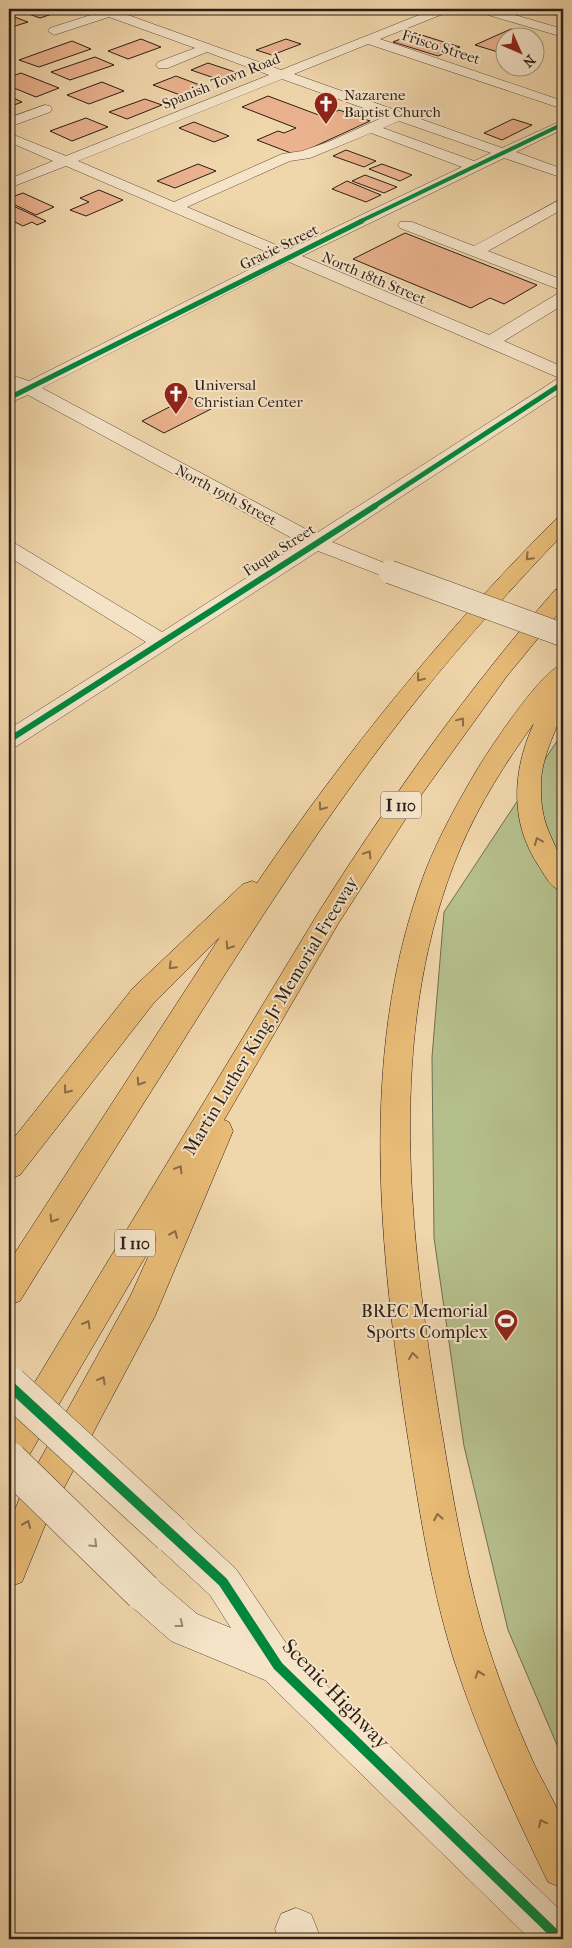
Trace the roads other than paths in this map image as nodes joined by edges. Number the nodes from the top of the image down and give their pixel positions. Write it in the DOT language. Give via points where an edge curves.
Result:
graph roads {
  1 [pos="444,9"];
  2 [pos="482,9"];
  3 [pos="104,11"];
  4 [pos="54,31"];
  5 [pos="563,33"];
  6 [pos="366,39"];
  7 [pos="207,48"];
  8 [pos="163,65"];
  9 [pos="282,74"];
  10 [pos="563,105"];
  11 [pos="45,109"];
  12 [pos="398,116"];
  13 [pos="9,123"];
  14 [pos="563,124"];
  15 [pos="370,128"];
  16 [pos="9,137"];
  17 [pos="505,153"];
  18 [pos="65,161"];
  19 [pos="476,167"];
  20 [pos="563,174"];
  21 [pos="9,184"];
  22 [pos="563,203"];
  23 [pos="174,207"];
  24 [pos="406,225"];
  25 [pos="475,252"];
  26 [pos="289,256"];
  27 [pos="563,286"];
  28 [pos="563,298"];
  29 [pos="490,342"];
  30 [pos="563,373"];
  31 [pos="9,378"];
  32 [pos="563,383"];
  33 [pos="29,389"];
  34 [pos="9,398"];
  35 [pos="563,523"];
  36 [pos="316,543"];
  37 [pos="9,548"];
  38 [pos="563,595"];
  39 [pos="563,635"];
  40 [pos="162,642"];
  41 [pos="563,671"];
  42 [pos="563,691"];
  43 [pos="9,740"];
  44 [pos="284,862"];
  45 [pos="563,882"];
  46 [pos="262,1030"];
  47 [pos="9,1166"];
  48 [pos="9,1290"];
  49 [pos="9,1385"];
  50 [pos="9,1457"];
  51 [pos="9,1461"];
  52 [pos="9,1569"];
  53 [pos="278,1666"];
  54 [pos="563,1867"];
  55 [pos="560,1939"];
  1 -- 6 [label="street, Spanish Town Road"];
  2 -- 5 [label="street"];
  3 -- 4 [label="street"];
  3 -- 7 [label="street"];
  6 -- 9 [label="street, Spanish Town Road"];
  6 -- 10 [label="street, Frisco Street"];
  7 -- 8 [label="street"];
  7 -- 9 [label="street"];
  9 -- 12 [label="street"];
  9 -- 18 [label="street, Spanish Town Road"];
  11 -- 13 [label="street"];
  12 -- 15 [label="street"];
  12 -- 17 [label="street"];
  14 -- 17 [label="street, Gracie Street"];
  15 -- 19 [label="street"];
  15 -- 23 [label="street" via="331,146 287,157"];
  16 -- 18 [label="street, North 18th Street"];
  17 -- 19 [label="street, Gracie Street"];
  17 -- 20 [label="street"];
  18 -- 21 [label="street, Spanish Town Road"];
  18 -- 23 [label="street, North 18th Street"];
  19 -- 26 [label="street, Gracie Street"];
  22 -- 25 [label="street"];
  23 -- 26 [label="street, North 18th Street"];
  24 -- 25 [label="street"];
  25 -- 27 [label="street"];
  26 -- 29 [label="street, North 18th Street"];
  26 -- 33 [label="street, Gracie Street"];
  28 -- 29 [label="street"];
  29 -- 30 [label="street, North 18th Street"];
  31 -- 33 [label="street, North 19th Street"];
  32 -- 36 [label="street, Fuqua Street"];
  33 -- 34 [label="street, Gracie Street"];
  33 -- 36 [label="street, North 19th Street"];
  35 -- 44 [label="highway, one-way" via="421,677 350,768"];
  36 -- 39 [label="street, North 19th Street, bridge"];
  36 -- 40 [label="street, Fuqua Street"];
  37 -- 40 [label="street"];
  46 -- 38 [label="highway, Martin Luther King Jr Memorial Freeway / I 110, one-way" via="409,792 500,670"];
  40 -- 43 [label="street, Fuqua Street"];
  54 -- 41 [label="highway, one-way" via="491,1712 448,1570 402,1280 396,1138 398,1054 412,963 436,878 480,784 515,732"];
  45 -- 42 [label="highway, one-way" via="536,837 528,792 537,743"];
  44 -- 47 [label="highway, one-way" via="143,996"];
  44 -- 48 [label="highway, one-way"];
  50 -- 46 [label="highway, Martin Luther King Jr Memorial Freeway / I 110, one-way"];
  52 -- 46 [label="highway, one-way" via="34,1507 143,1305"];
  49 -- 53 [label="street, Scenic Highway, bridge" via="223,1582"];
  51 -- 53 [label="street, Scenic Highway, one-way, bridge" via="184,1628"];
  53 -- 55 [label="street, Scenic Highway"];
}
